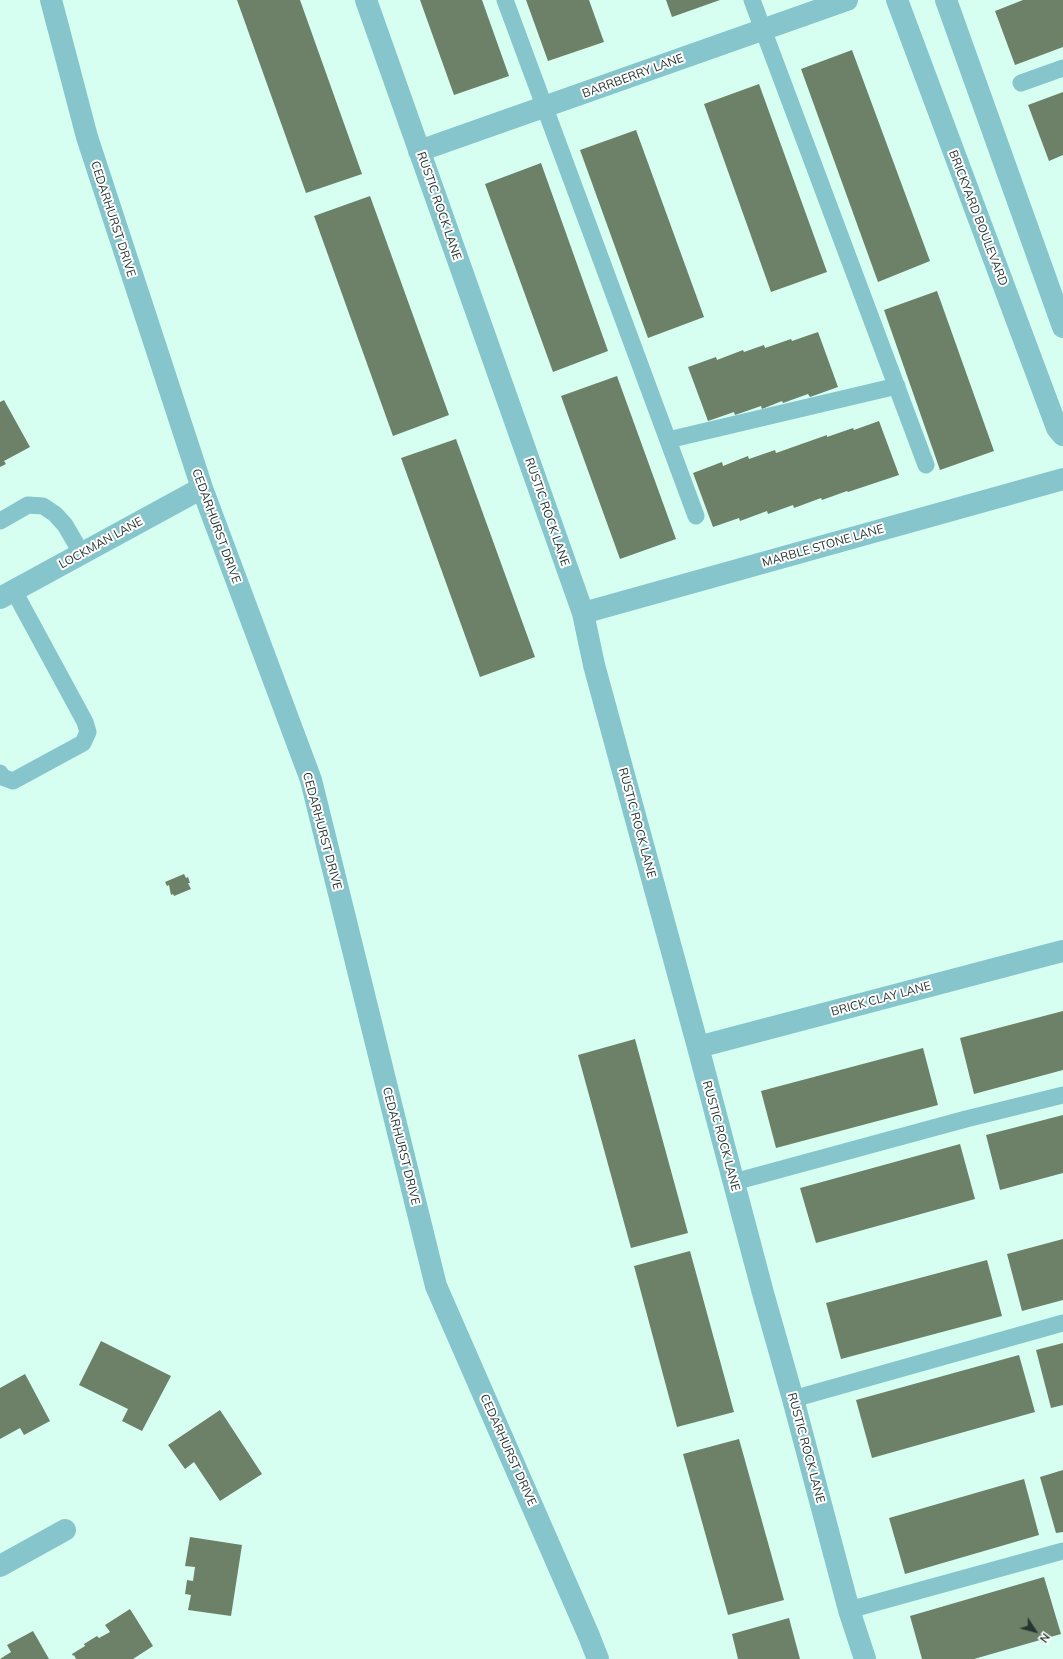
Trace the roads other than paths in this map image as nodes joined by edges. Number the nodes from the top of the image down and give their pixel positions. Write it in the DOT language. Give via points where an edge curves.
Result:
graph roads {
  1 [pos="51,0"];
  2 [pos="366,0"];
  3 [pos="505,0"];
  4 [pos="752,0"];
  5 [pos="847,0"];
  6 [pos="897,0"];
  7 [pos="946,0"];
  8 [pos="764,30"];
  9 [pos="1063,68"];
  10 [pos="1021,83"];
  11 [pos="544,107"];
  12 [pos="420,151"];
  13 [pos="1063,327"];
  14 [pos="897,386"];
  15 [pos="1063,435"];
  16 [pos="668,440"];
  17 [pos="926,465"];
  18 [pos="1063,479"];
  19 [pos="202,488"];
  20 [pos="696,516"];
  21 [pos="0,521"];
  22 [pos="82,554"];
  23 [pos="7,595"];
  24 [pos="583,613"];
  25 [pos="0,773"];
  26 [pos="1063,951"];
  27 [pos="698,1047"];
  28 [pos="1063,1095"];
  29 [pos="734,1182"];
  30 [pos="1063,1323"];
  31 [pos="793,1399"];
  32 [pos="64,1530"];
  33 [pos="1063,1551"];
  34 [pos="0,1566"];
  35 [pos="849,1610"];
  36 [pos="598,1659"];
  37 [pos="865,1659"];
  1 -- 19 [label="street, CEDARHURST DRIVE" via="87,137"];
  2 -- 12 [label="street, RUSTIC ROCK LANE"];
  3 -- 11 [label="lane"];
  4 -- 8 [label="lane"];
  5 -- 8 [label="street, BARRBERRY LANE"];
  6 -- 15 [label="street, BRICKYARD BOULEVARD" via="1057,428"];
  7 -- 13 [label="street"];
  8 -- 11 [label="street, BARRBERRY LANE"];
  8 -- 14 [label="lane"];
  9 -- 10 [label="lane"];
  11 -- 12 [label="street, BARRBERRY LANE"];
  11 -- 16 [label="lane"];
  12 -- 24 [label="street, RUSTIC ROCK LANE"];
  14 -- 16 [label="lane"];
  14 -- 17 [label="lane"];
  16 -- 20 [label="lane"];
  18 -- 24 [label="street, MARBLE STONE LANE"];
  19 -- 22 [label="street, LOCKMAN LANE"];
  19 -- 36 [label="street, CEDARHURST DRIVE" via="311,780 436,1286"];
  21 -- 22 [label="lane" via="28,505 43,506 65,525"];
  22 -- 23 [label="street, LOCKMAN LANE"];
  23 -- 25 [label="lane" via="85,722 88,732 83,743 13,781"];
  24 -- 27 [label="street, RUSTIC ROCK LANE" via="594,665"];
  26 -- 27 [label="street, BRICK CLAY LANE"];
  27 -- 29 [label="street, RUSTIC ROCK LANE"];
  28 -- 29 [label="lane"];
  29 -- 31 [label="street, RUSTIC ROCK LANE"];
  30 -- 31 [label="lane"];
  31 -- 35 [label="street, RUSTIC ROCK LANE"];
  32 -- 34 [label="street"];
  33 -- 35 [label="lane"];
  35 -- 37 [label="street, RUSTIC ROCK LANE"];
}
